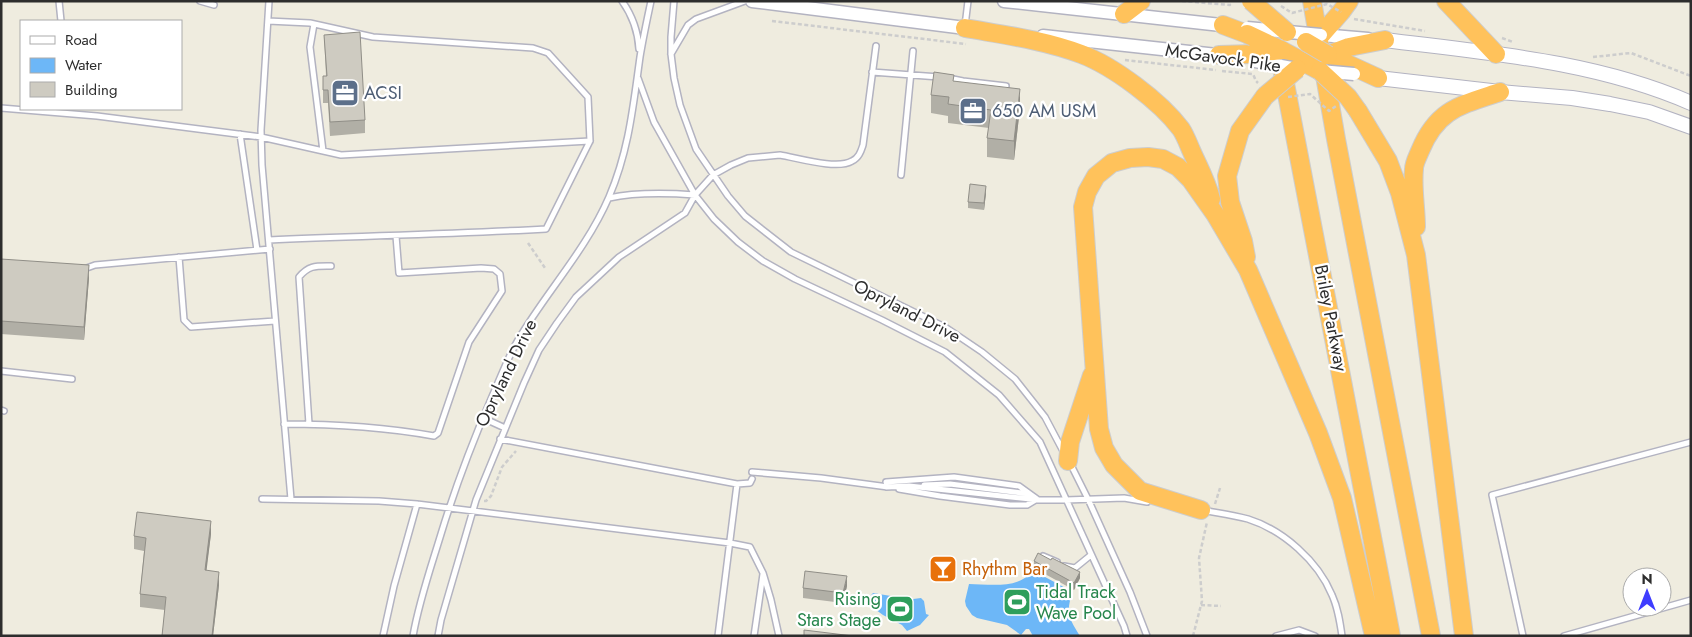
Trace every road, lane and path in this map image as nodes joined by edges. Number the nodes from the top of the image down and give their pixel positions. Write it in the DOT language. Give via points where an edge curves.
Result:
graph roads {
  1 [pos="59,1"];
  2 [pos="200,1"];
  3 [pos="270,1"];
  4 [pos="622,1"];
  5 [pos="651,1"];
  6 [pos="674,1"];
  7 [pos="745,1"];
  8 [pos="752,1"];
  9 [pos="968,1"];
  10 [pos="1004,1"];
  11 [pos="1141,1"];
  12 [pos="1182,1"];
  13 [pos="1229,1"];
  14 [pos="1251,1"];
  15 [pos="1312,1"];
  16 [pos="1446,1"];
  17 [pos="1274,3"];
  18 [pos="214,5"];
  19 [pos="1347,12"];
  20 [pos="1124,14"];
  21 [pos="61,20"];
  22 [pos="268,21"];
  23 [pos="314,24"];
  24 [pos="1223,25"];
  25 [pos="965,28"];
  26 [pos="1247,31"];
  27 [pos="1287,32"];
  28 [pos="1431,32"];
  29 [pos="1500,37"];
  30 [pos="1314,38"];
  31 [pos="1385,40"];
  32 [pos="1348,42"];
  33 [pos="1521,45"];
  34 [pos="876,46"];
  35 [pos="1281,50"];
  36 [pos="913,51"];
  37 [pos="671,54"];
  38 [pos="1496,54"];
  39 [pos="1219,55"];
  40 [pos="1586,55"];
  41 [pos="640,57"];
  42 [pos="1253,58"];
  43 [pos="1313,65"];
  44 [pos="872,72"];
  45 [pos="910,76"];
  46 [pos="1691,76"];
  47 [pos="638,78"];
  48 [pos="1378,78"];
  49 [pos="1006,86"];
  50 [pos="1265,90"];
  51 [pos="1500,92"];
  52 [pos="1691,103"];
  53 [pos="1353,104"];
  54 [pos="1,108"];
  55 [pos="20,110"];
  56 [pos="25,110"];
  57 [pos="1691,127"];
  58 [pos="240,134"];
  59 [pos="262,137"];
  60 [pos="590,141"];
  61 [pos="323,151"];
  62 [pos="713,175"];
  63 [pos="901,175"];
  64 [pos="695,196"];
  65 [pos="609,198"];
  66 [pos="1215,214"];
  67 [pos="396,236"];
  68 [pos="269,240"];
  69 [pos="528,243"];
  70 [pos="270,249"];
  71 [pos="258,250"];
  72 [pos="1416,255"];
  73 [pos="179,257"];
  74 [pos="331,266"];
  75 [pos="545,268"];
  76 [pos="1248,270"];
  77 [pos="78,271"];
  78 [pos="275,321"];
  79 [pos="1095,365"];
  80 [pos="1,371"];
  81 [pos="72,379"];
  82 [pos="482,418"];
  83 [pos="284,424"];
  84 [pos="309,424"];
  85 [pos="505,428"];
  86 [pos="500,439"];
  87 [pos="1691,442"];
  88 [pos="1068,461"];
  89 [pos="737,484"];
  90 [pos="886,484"];
  91 [pos="909,486"];
  92 [pos="1220,488"];
  93 [pos="1031,494"];
  94 [pos="262,499"];
  95 [pos="291,499"];
  96 [pos="1037,499"];
  97 [pos="1088,499"];
  98 [pos="1066,500"];
  99 [pos="1150,502"];
  100 [pos="417,504"];
  101 [pos="1158,504"];
  102 [pos="449,508"];
  103 [pos="472,511"];
  104 [pos="1206,511"];
  105 [pos="730,544"];
  106 [pos="1091,555"];
  107 [pos="1043,556"];
  108 [pos="763,573"];
  109 [pos="1691,600"];
  110 [pos="1201,605"];
  111 [pos="1221,606"];
  112 [pos="383,636"];
  113 [pos="413,636"];
  114 [pos="438,636"];
  115 [pos="718,636"];
  116 [pos="754,636"];
  117 [pos="779,636"];
  118 [pos="1127,636"];
  119 [pos="1147,636"];
  120 [pos="1192,636"];
  121 [pos="1276,636"];
  122 [pos="1315,636"];
  123 [pos="1342,636"];
  124 [pos="1374,636"];
  125 [pos="1391,636"];
  126 [pos="1431,636"];
  127 [pos="1464,636"];
  128 [pos="1523,636"];
  129 [pos="1564,636"];
  1 -- 21 [label="lane"];
  2 -- 18 [label="lane"];
  3 -- 22 [label="lane"];
  4 -- 41 [label="lane" via="639,39"];
  5 -- 41 [label="lane, Opryland Drive"];
  6 -- 37 [label="lane, Opryland Drive"];
  7 -- 37 [label="lane" via="696,19 688,25"];
  8 -- 25 [label="street, McGavock Pike"];
  9 -- 25 [label="lane"];
  10 -- 20 [label="street, McGavock Pike"];
  11 -- 20 [label="highway"];
  12 -- 13 [label="path" via="1230,5"];
  14 -- 27 [label="highway, bridge"];
  15 -- 126 [label="highway"];
  16 -- 38 [label="highway"];
  17 -- 19 [label="path, bridge" via="1292,13 1327,4"];
  17 -- 125 [label="highway, Briley Parkway"];
  19 -- 28 [label="path"];
  19 -- 30 [label="highway"];
  20 -- 24 [label="street, McGavock Pike"];
  22 -- 23 [label="lane"];
  22 -- 59 [label="lane"];
  23 -- 60 [label="lane" via="373,38 534,48 548,53 588,97"];
  23 -- 61 [label="lane" via="310,47"];
  24 -- 26 [label="highway"];
  25 -- 39 [label="street, McGavock Pike"];
  25 -- 66 [label="highway" via="1081,54 1100,62 1151,98 1181,130 1208,186"];
  26 -- 27 [label="street, McGavock Pike, bridge"];
  26 -- 35 [label="highway, bridge"];
  27 -- 30 [label="highway, bridge"];
  29 -- 33 [label="path"];
  30 -- 32 [label="street"];
  30 -- 35 [label="highway"];
  30 -- 43 [label="highway, bridge"];
  31 -- 32 [label="highway"];
  31 -- 38 [label="main road"];
  32 -- 43 [label="highway"];
  34 -- 44 [label="lane, Opryland Drive"];
  35 -- 42 [label="highway, bridge"];
  35 -- 43 [label="highway"];
  36 -- 45 [label="lane"];
  37 -- 62 [label="lane, Opryland Drive" via="680,105 696,149"];
  38 -- 52 [label="main road" via="1597,71"];
  39 -- 42 [label="highway"];
  40 -- 46 [label="path" via="1631,53"];
  41 -- 47 [label="lane, Opryland Drive"];
  42 -- 43 [label="street, McGavock Pike, bridge"];
  43 -- 48 [label="highway" via="1353,70"];
  43 -- 50 [label="highway, bridge"];
  43 -- 53 [label="highway, bridge"];
  44 -- 45 [label="lane"];
  44 -- 62 [label="lane, Opryland Drive" via="864,137 854,160 831,164 780,155 757,156 740,160"];
  45 -- 49 [label="lane"];
  45 -- 63 [label="lane"];
  47 -- 64 [label="lane, Opryland Drive" via="654,122"];
  47 -- 65 [label="lane, Opryland Drive" via="631,125"];
  48 -- 51 [label="main road"];
  50 -- 53 [label="path, bridge" via="1279,98 1310,94 1329,111"];
  50 -- 76 [label="highway" via="1240,131 1227,176 1230,202 1243,241"];
  51 -- 57 [label="main road" via="1610,104 1649,112"];
  51 -- 72 [label="highway" via="1446,113 1424,141 1414,167"];
  53 -- 72 [label="highway" via="1388,161"];
  54 -- 55 [label="lane"];
  56 -- 58 [label="lane"];
  58 -- 59 [label="lane"];
  58 -- 71 [label="lane"];
  59 -- 61 [label="lane"];
  59 -- 68 [label="lane"];
  60 -- 61 [label="lane" via="341,154"];
  60 -- 67 [label="lane" via="546,229"];
  62 -- 64 [label="lane, Opryland Drive"];
  62 -- 88 [label="lane, Opryland Drive" via="745,216 791,252 945,327 982,352 1015,379 1045,417"];
  64 -- 65 [label="lane" via="624,194"];
  64 -- 85 [label="lane, Opryland Drive" via="685,213 619,257 576,297 540,350"];
  64 -- 98 [label="lane, Opryland Drive" via="738,242 763,261 945,352 999,395 1040,442"];
  65 -- 82 [label="lane, Opryland Drive" via="580,251 517,342"];
  66 -- 76 [label="highway"];
  66 -- 79 [label="highway" via="1191,180 1178,167 1163,159 1130,158 1112,163 1096,176 1083,207"];
  67 -- 68 [label="lane"];
  67 -- 84 [label="lane" via="399,273 481,268 494,269 500,274 502,291 469,342 438,433 434,436 371,426"];
  68 -- 70 [label="lane"];
  69 -- 75 [label="path"];
  70 -- 71 [label="lane"];
  70 -- 78 [label="lane"];
  71 -- 73 [label="lane"];
  72 -- 127 [label="highway"];
  73 -- 77 [label="lane" via="95,265"];
  73 -- 78 [label="lane" via="184,320 191,327"];
  74 -- 84 [label="lane" via="314,266 299,277"];
  76 -- 124 [label="highway" via="1318,433 1342,498"];
  78 -- 83 [label="lane"];
  79 -- 88 [label="highway" via="1070,442"];
  79 -- 104 [label="highway" via="1100,429 1104,448 1114,465 1140,491"];
  80 -- 81 [label="lane"];
  82 -- 85 [label="lane"];
  82 -- 102 [label="lane, Opryland Drive"];
  83 -- 84 [label="lane"];
  83 -- 95 [label="lane"];
  85 -- 86 [label="lane, Opryland Drive"];
  86 -- 89 [label="lane"];
  86 -- 103 [label="lane, Opryland Drive"];
  87 -- 128 [label="lane" via="1492,495"];
  88 -- 97 [label="lane, Opryland Drive"];
  89 -- 90 [label="lane" via="750,483 752,476"];
  89 -- 105 [label="lane"];
  90 -- 91 [label="lane"];
  90 -- 93 [label="lane" via="954,477 1019,486"];
  90 -- 96 [label="lane" via="940,496 1010,505 1027,505"];
  91 -- 93 [label="lane" via="950,484"];
  91 -- 96 [label="lane"];
  92 -- 104 [label="path"];
  93 -- 96 [label="lane"];
  94 -- 95 [label="lane"];
  95 -- 100 [label="lane"];
  96 -- 98 [label="lane"];
  97 -- 98 [label="lane"];
  97 -- 99 [label="lane" via="1124,498"];
  97 -- 119 [label="lane, Opryland Drive"];
  98 -- 106 [label="lane, Opryland Drive"];
  100 -- 102 [label="lane"];
  100 -- 112 [label="lane"];
  101 -- 104 [label="lane"];
  102 -- 103 [label="lane"];
  102 -- 113 [label="lane, Opryland Drive"];
  103 -- 105 [label="lane"];
  103 -- 114 [label="lane, Opryland Drive"];
  104 -- 110 [label="path" via="1199,558"];
  104 -- 123 [label="lane" via="1249,520 1268,528 1298,550 1326,582"];
  105 -- 108 [label="lane" via="750,547"];
  105 -- 115 [label="lane"];
  106 -- 107 [label="lane" via="1075,568"];
  106 -- 118 [label="lane, Opryland Drive"];
  108 -- 116 [label="lane"];
  108 -- 117 [label="lane"];
  109 -- 129 [label="lane"];
  110 -- 111 [label="path"];
  110 -- 120 [label="path"];
  121 -- 122 [label="lane" via="1299,630"];
}
